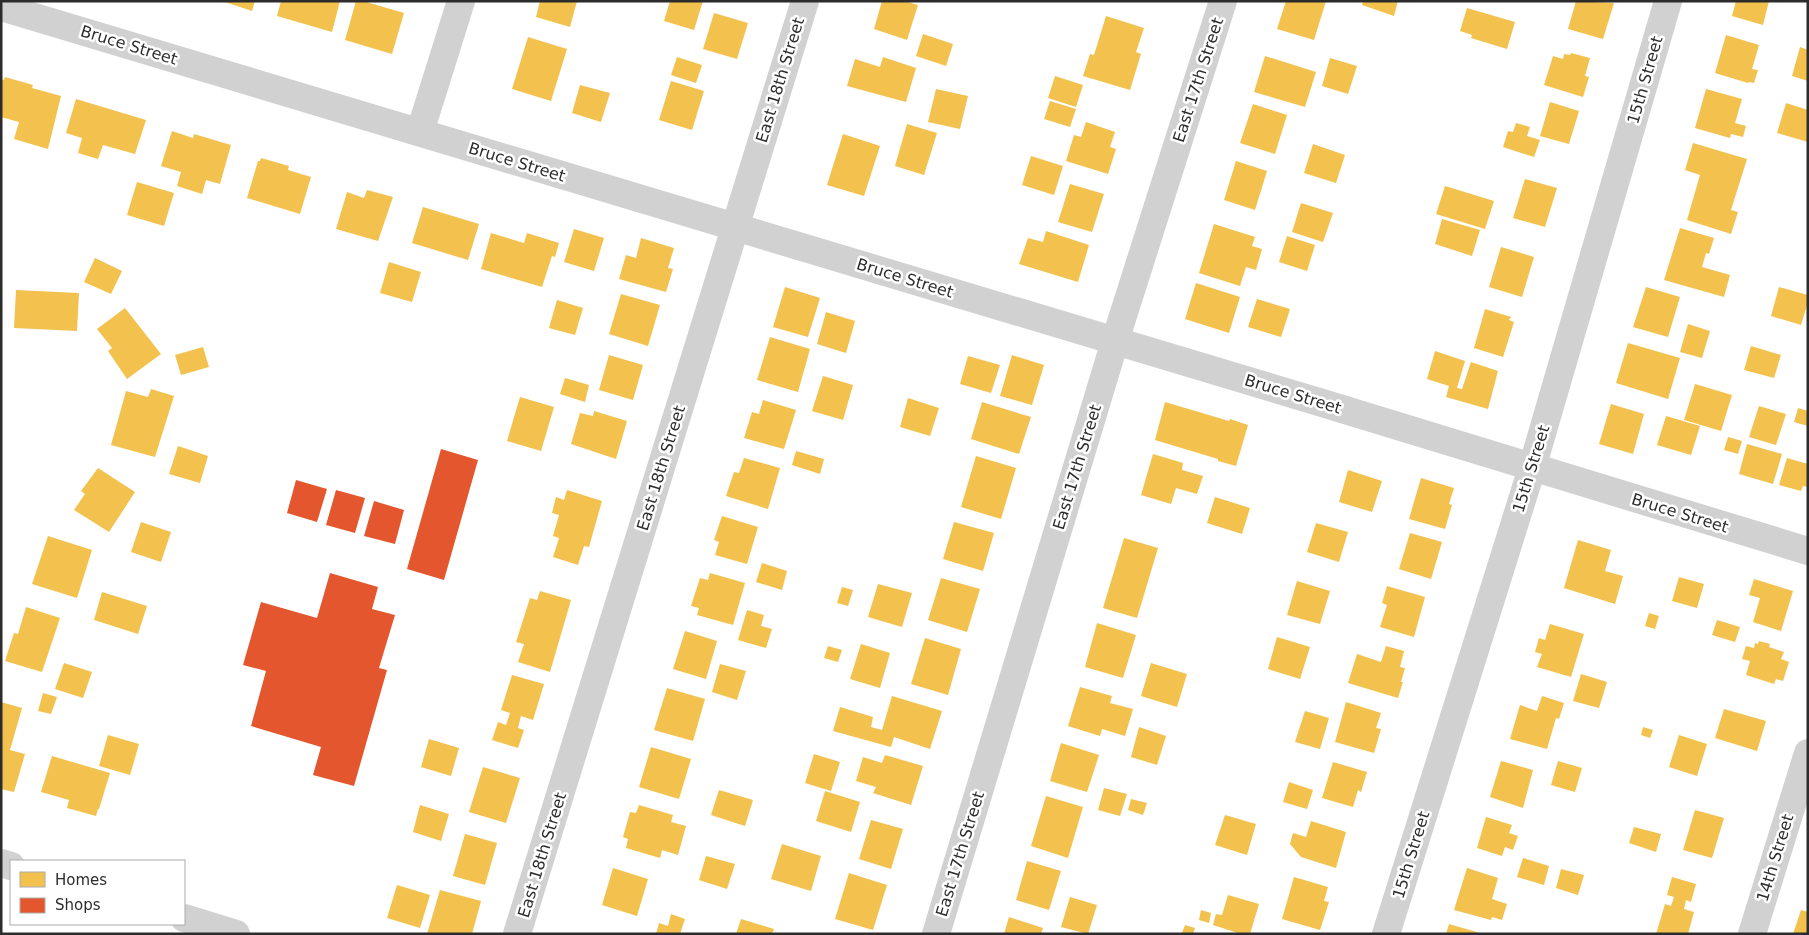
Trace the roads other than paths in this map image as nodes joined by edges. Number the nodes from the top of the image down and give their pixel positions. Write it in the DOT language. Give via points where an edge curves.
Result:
graph roads {
  1 [pos="461,1"];
  2 [pos="804,1"];
  3 [pos="1224,1"];
  4 [pos="1668,1"];
  5 [pos="1,7"];
  6 [pos="420,132"];
  7 [pos="735,227"];
  8 [pos="1115,341"];
  9 [pos="1532,468"];
  10 [pos="1808,551"];
  11 [pos="1808,753"];
  12 [pos="185,918"];
  13 [pos="236,934"];
  14 [pos="518,934"];
  15 [pos="936,934"];
  16 [pos="1386,934"];
  17 [pos="1752,934"];
  1 -- 6 [label="street"];
  2 -- 7 [label="street, East 18th Street"];
  3 -- 8 [label="street, East 17th Street"];
  4 -- 9 [label="street, 15th Street"];
  5 -- 6 [label="street, Bruce Street"];
  6 -- 7 [label="street, Bruce Street"];
  7 -- 8 [label="street, Bruce Street"];
  7 -- 14 [label="street, East 18th Street"];
  8 -- 9 [label="street, Bruce Street"];
  8 -- 15 [label="street, East 17th Street"];
  9 -- 10 [label="street, Bruce Street"];
  9 -- 16 [label="street, 15th Street"];
  11 -- 17 [label="street, 14th Street"];
  12 -- 13 [label="street"];
}
